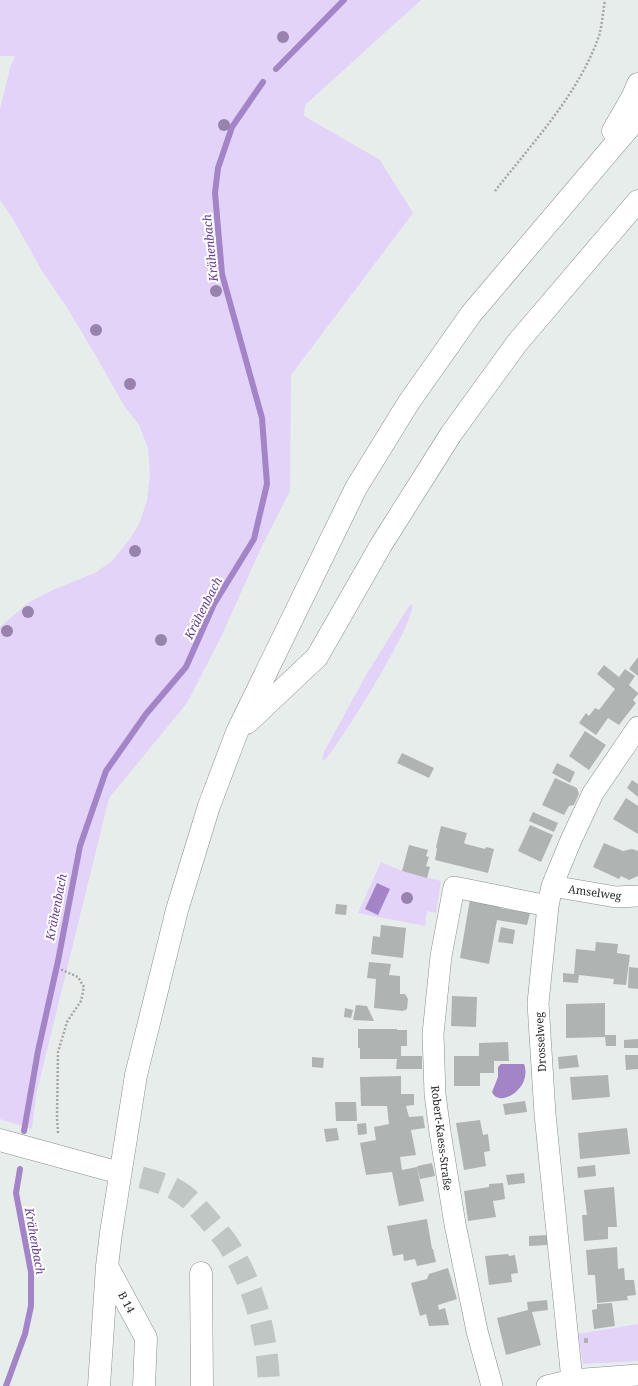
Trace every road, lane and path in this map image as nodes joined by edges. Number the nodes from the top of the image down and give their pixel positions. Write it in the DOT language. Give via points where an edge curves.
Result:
graph roads {
  1 [pos="606,0"];
  2 [pos="638,84"];
  3 [pos="638,117"];
  4 [pos="584,180"];
  5 [pos="495,190"];
  6 [pos="638,201"];
  7 [pos="638,727"];
  8 [pos="238,732"];
  9 [pos="552,886"];
  10 [pos="638,896"];
  11 [pos="548,906"];
  12 [pos="60,968"];
  13 [pos="0,1140"];
  14 [pos="59,1156"];
  15 [pos="108,1170"];
  16 [pos="107,1266"];
  17 [pos="201,1273"];
  18 [pos="638,1375"];
  19 [pos="572,1380"];
  20 [pos="99,1386"];
  21 [pos="144,1386"];
  22 [pos="202,1386"];
  23 [pos="492,1386"];
  24 [pos="547,1386"];
  1 -- 5 [label="path" via="599,35 582,75 558,111"];
  2 -- 4 [label="main road"];
  3 -- 4 [label="main road"];
  4 -- 8 [label="main road" via="471,314 409,402 356,488"];
  6 -- 8 [label="main road" via="517,343 451,434 381,545 317,657"];
  7 -- 9 [label="street, Drosselweg" via="593,793"];
  8 -- 16 [label="main road" via="209,806 190,866 156,992 136,1075"];
  9 -- 10 [label="street, Amselweg" via="616,897"];
  9 -- 11 [label="street, Drosselweg"];
  11 -- 19 [label="street, Drosselweg" via="538,1003 545,1122"];
  11 -- 23 [label="street, Robert-Kaess-Straße" via="454,887 440,956 433,1034 435,1094 455,1224 477,1331"];
  12 -- 14 [label="path" via="78,977 84,987 81,1001 66,1022 58,1052"];
  13 -- 14 [label="main road"];
  14 -- 15 [label="main road"];
  16 -- 20 [label="main road"];
  16 -- 21 [label="main road, B 14" via="146,1338"];
  17 -- 22 [label="main road"];
  18 -- 19 [label="street"];
  19 -- 24 [label="street"];
}
